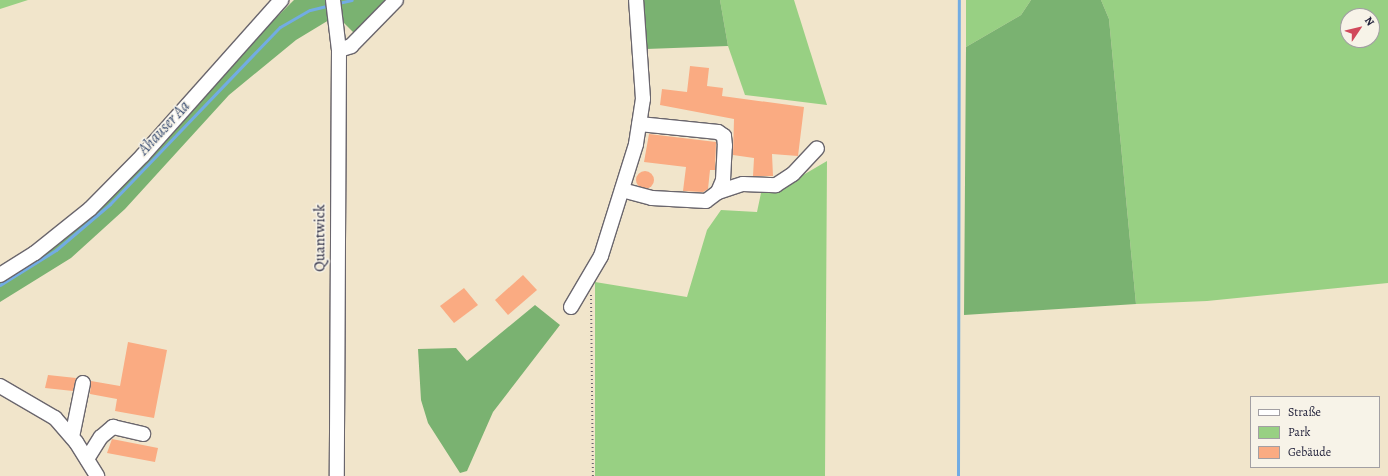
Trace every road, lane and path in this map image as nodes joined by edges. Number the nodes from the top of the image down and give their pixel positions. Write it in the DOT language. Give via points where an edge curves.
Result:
graph roads {
  1 [pos="281,0"];
  2 [pos="396,0"];
  3 [pos="636,0"];
  4 [pos="334,5"];
  5 [pos="339,50"];
  6 [pos="639,124"];
  7 [pos="817,148"];
  8 [pos="622,190"];
  9 [pos="718,192"];
  10 [pos="0,275"];
  11 [pos="584,288"];
  12 [pos="571,307"];
  13 [pos="83,383"];
  14 [pos="0,386"];
  15 [pos="143,434"];
  16 [pos="72,437"];
  17 [pos="87,459"];
  18 [pos="97,476"];
  19 [pos="337,476"];
  20 [pos="593,476"];
  1 -- 10 [label="street" via="143,155 90,209 35,252"];
  2 -- 5 [label="street" via="351,46"];
  3 -- 6 [label="street" via="642,52"];
  4 -- 5 [label="street, Quantwick"];
  5 -- 19 [label="street, Quantwick"];
  6 -- 8 [label="street"];
  6 -- 9 [label="street" via="718,132 724,136 723,180"];
  7 -- 9 [label="street" via="793,174 776,185 743,184"];
  8 -- 9 [label="street" via="652,198 706,201"];
  8 -- 11 [label="street" via="601,256"];
  11 -- 12 [label="street"];
  11 -- 20 [label="path" via="589,291 594,310"];
  13 -- 16 [label="street"];
  14 -- 16 [label="street" via="43,408"];
  15 -- 17 [label="street" via="113,427 101,437"];
  16 -- 17 [label="street"];
  17 -- 18 [label="street"];
}
